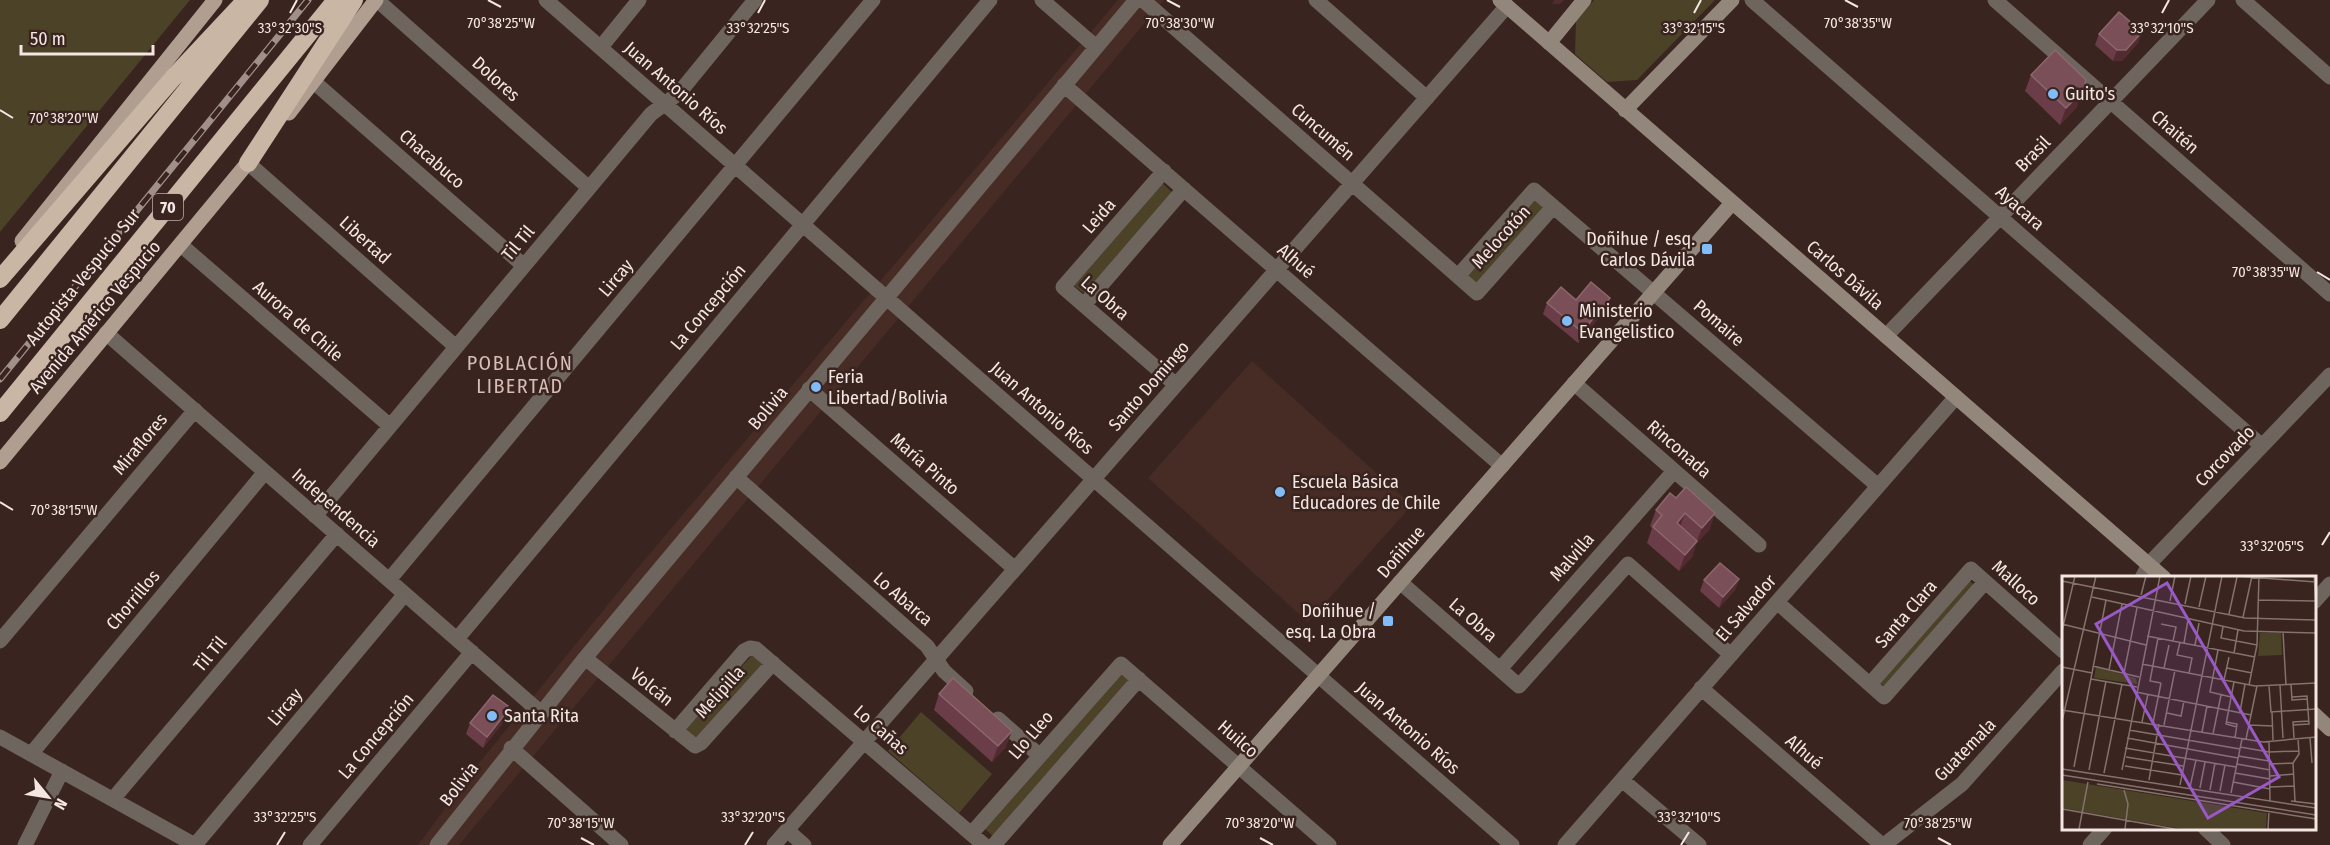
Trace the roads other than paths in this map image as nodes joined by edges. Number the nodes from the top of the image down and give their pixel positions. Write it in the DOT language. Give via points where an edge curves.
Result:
graph roads {
  1 [pos="215,0"];
  2 [pos="246,0"];
  3 [pos="260,0"];
  4 [pos="336,0"];
  5 [pos="354,0"];
  6 [pos="376,0"];
  7 [pos="546,0"];
  8 [pos="639,0"];
  9 [pos="755,0"];
  10 [pos="873,0"];
  11 [pos="990,0"];
  12 [pos="1042,0"];
  13 [pos="1136,0"];
  14 [pos="1143,0"];
  15 [pos="1316,0"];
  16 [pos="1584,0"];
  17 [pos="1731,0"];
  18 [pos="1752,0"];
  19 [pos="1995,0"];
  20 [pos="2208,0"];
  21 [pos="2243,0"];
  22 [pos="1504,3"];
  23 [pos="1549,43"];
  24 [pos="600,47"];
  25 [pos="1096,47"];
  26 [pos="2330,77"];
  27 [pos="314,82"];
  28 [pos="1064,85"];
  29 [pos="1427,98"];
  30 [pos="2110,102"];
  31 [pos="665,104"];
  32 [pos="1625,110"];
  33 [pos="248,163"];
  34 [pos="735,165"];
  35 [pos="1164,171"];
  36 [pos="1352,183"];
  37 [pos="589,188"];
  38 [pos="1184,189"];
  39 [pos="1534,190"];
  40 [pos="1732,203"];
  41 [pos="1553,207"];
  42 [pos="2000,217"];
  43 [pos="803,224"];
  44 [pos="181,245"];
  45 [pos="524,266"];
  46 [pos="0,268"];
  47 [pos="1276,270"];
  48 [pos="1458,276"];
  49 [pos="0,279"];
  50 [pos="1063,287"];
  51 [pos="1654,292"];
  52 [pos="1477,293"];
  53 [pos="2330,294"];
  54 [pos="886,297"];
  55 [pos="1084,305"];
  56 [pos="0,320"];
  57 [pos="106,333"];
  58 [pos="1886,336"];
  59 [pos="456,347"];
  60 [pos="2330,375"];
  61 [pos="1574,383"];
  62 [pos="1176,385"];
  63 [pos="809,389"];
  64 [pos="1956,397"];
  65 [pos="195,410"];
  66 [pos="0,413"];
  67 [pos="390,426"];
  68 [pos="2262,446"];
  69 [pos="0,462"];
  70 [pos="1502,465"];
  71 [pos="1674,471"];
  72 [pos="265,472"];
  73 [pos="736,477"];
  74 [pos="1094,479"];
  75 [pos="1878,486"];
  76 [pos="315,516"];
  77 [pos="336,534"];
  78 [pos="1759,545"];
  79 [pos="1015,568"];
  80 [pos="1971,569"];
  81 [pos="2145,571"];
  82 [pos="389,580"];
  83 [pos="1400,582"];
  84 [pos="1985,582"];
  85 [pos="2330,584"];
  86 [pos="405,594"];
  87 [pos="2315,600"];
  88 [pos="1777,602"];
  89 [pos="457,639"];
  90 [pos="0,641"];
  91 [pos="750,648"];
  92 [pos="2062,650"];
  93 [pos="472,652"];
  94 [pos="1731,655"];
  95 [pos="585,658"];
  96 [pos="936,659"];
  97 [pos="772,663"];
  98 [pos="1121,664"];
  99 [pos="1500,669"];
  100 [pos="2062,672"];
  101 [pos="1318,675"];
  102 [pos="1139,679"];
  103 [pos="1870,684"];
  104 [pos="1701,688"];
  105 [pos="540,712"];
  106 [pos="2315,716"];
  107 [pos="2330,729"];
  108 [pos="675,731"];
  109 [pos="0,737"];
  110 [pos="864,741"];
  111 [pos="695,746"];
  112 [pos="511,748"];
  113 [pos="31,754"];
  114 [pos="1039,755"];
  115 [pos="1239,766"];
  116 [pos="63,771"];
  117 [pos="1622,780"];
  118 [pos="112,799"];
  119 [pos="787,830"];
  120 [pos="2103,830"];
  121 [pos="2207,830"];
  122 [pos="971,834"];
  123 [pos="167,838"];
  124 [pos="25,845"];
  125 [pos="195,845"];
  126 [pos="310,845"];
  127 [pos="437,845"];
  128 [pos="621,845"];
  129 [pos="774,845"];
  130 [pos="804,845"];
  131 [pos="984,845"];
  132 [pos="994,845"];
  133 [pos="1170,845"];
  134 [pos="1329,845"];
  135 [pos="1512,845"];
  136 [pos="1565,845"];
  137 [pos="1699,845"];
  138 [pos="1883,845"];
  139 [pos="2090,845"];
  140 [pos="2223,845"];
  1 -- 46 [label="main road"];
  2 -- 49 [label="highway" via="173,78"];
  3 -- 56 [label="highway, Autopista Vespucio Sur"];
  4 -- 66 [label="highway, Autopista Vespucio Sur / 70"];
  5 -- 33 [label="highway"];
  6 -- 27 [label="main road, Avenida Américo Vespucio"];
  6 -- 37 [label="street, Dolores"];
  7 -- 24 [label="street, Juan Antonio Ríos"];
  8 -- 24 [label="street"];
  9 -- 31 [label="street, Til Til" via="679,93"];
  10 -- 34 [label="street, Lircay"];
  11 -- 43 [label="street, La Concepción"];
  12 -- 25 [label="street"];
  13 -- 25 [label="street, Bolivia"];
  14 -- 36 [label="street, Cuncumén"];
  15 -- 29 [label="street"];
  16 -- 23 [label="street"];
  17 -- 32 [label="street"];
  18 -- 42 [label="street, Ayacara"];
  19 -- 30 [label="street, Chaitén"];
  20 -- 30 [label="street, Brasil"];
  21 -- 26 [label="street"];
  22 -- 23 [label="street, Carlos Dávila"];
  22 -- 29 [label="street, Santo Domingo"];
  23 -- 32 [label="street, Carlos Dávila"];
  24 -- 31 [label="street, Juan Antonio Ríos"];
  25 -- 28 [label="street, Bolivia"];
  27 -- 33 [label="main road, Avenida Américo Vespucio"];
  27 -- 45 [label="street, Chacabuco"];
  28 -- 35 [label="street, Alhué"];
  28 -- 54 [label="street, Bolivia"];
  29 -- 36 [label="street, Santo Domingo"];
  30 -- 42 [label="street, Brasil"];
  30 -- 53 [label="street, Chaitén"];
  31 -- 34 [label="street, Juan Antonio Ríos"];
  31 -- 37 [label="street, Til Til" via="651,114"];
  32 -- 40 [label="street, Carlos Dávila"];
  33 -- 44 [label="main road, Avenida Américo Vespucio"];
  33 -- 59 [label="street, Libertad"];
  34 -- 43 [label="street, Juan Antonio Ríos"];
  34 -- 82 [label="street, Lircay"];
  35 -- 38 [label="street, Alhué"];
  35 -- 50 [label="street, Leida"];
  36 -- 47 [label="street, Santo Domingo"];
  36 -- 48 [label="street, Cuncumén"];
  37 -- 45 [label="street, Til Til"];
  38 -- 47 [label="street, Alhué"];
  38 -- 55 [label="street"];
  39 -- 41 [label="street, Pomaire"];
  39 -- 48 [label="street, Melocotón"];
  40 -- 51 [label="street, Doñihue"];
  40 -- 58 [label="street, Carlos Dávila"];
  41 -- 51 [label="street, Pomaire"];
  41 -- 52 [label="street, Melocotón"];
  42 -- 58 [label="street, Brasil"];
  42 -- 68 [label="street, Ayacara"];
  43 -- 54 [label="street, Juan Antonio Ríos"];
  43 -- 89 [label="street, La Concepción"];
  44 -- 57 [label="main road, Avenida Américo Vespucio"];
  44 -- 67 [label="street, Aurora de Chile"];
  45 -- 59 [label="street, Til Til"];
  47 -- 62 [label="street, Santo Domingo"];
  47 -- 70 [label="street, Alhué"];
  48 -- 52 [label="street, Cuncumén"];
  50 -- 55 [label="street, La Obra"];
  51 -- 61 [label="street, Doñihue"];
  51 -- 75 [label="street, Pomaire"];
  54 -- 63 [label="street, Bolivia"];
  54 -- 74 [label="street, Juan Antonio Ríos"];
  55 -- 62 [label="street, La Obra"];
  57 -- 65 [label="street, Independencia"];
  57 -- 69 [label="main road, Avenida Américo Vespucio"];
  58 -- 64 [label="street, Carlos Dávila"];
  59 -- 67 [label="street, Til Til"];
  60 -- 68 [label="street, Corcovado"];
  61 -- 70 [label="street, Doñihue"];
  61 -- 71 [label="street, Rinconada"];
  62 -- 74 [label="street, Santo Domingo"];
  63 -- 73 [label="street, Bolivia"];
  63 -- 79 [label="street, María Pinto"];
  64 -- 75 [label="street, El Salvador"];
  64 -- 81 [label="street, Carlos Dávila"];
  65 -- 72 [label="street, Independencia"];
  65 -- 90 [label="street, Miraflores"];
  67 -- 76 [label="street, Til Til"];
  68 -- 81 [label="street, Corcovado"];
  70 -- 83 [label="street, Doñihue"];
  71 -- 78 [label="street, Rinconada"];
  71 -- 99 [label="street, Malvilla"];
  72 -- 76 [label="street, Independencia"];
  72 -- 113 [label="street, Chorrillos"];
  73 -- 95 [label="street, Bolivia"];
  73 -- 96 [label="street, Lo Abarca" via="927,646"];
  74 -- 79 [label="street, Santo Domingo"];
  74 -- 101 [label="street, Juan Antonio Ríos"];
  75 -- 88 [label="street, El Salvador"];
  76 -- 77 [label="street, Independencia"];
  77 -- 82 [label="street, Independencia"];
  77 -- 118 [label="street, Til Til"];
  79 -- 96 [label="street, Santo Domingo"];
  80 -- 84 [label="street, Malloco"];
  80 -- 103 [label="street, Santa Clara"];
  82 -- 86 [label="street, Independencia"];
  83 -- 99 [label="street, La Obra"];
  83 -- 101 [label="street, Doñihue"];
  84 -- 92 [label="street, Malloco"];
  84 -- 103 [label="street" via="1884,697"];
  85 -- 87 [label="street"];
  86 -- 89 [label="street, Independencia"];
  86 -- 125 [label="street, Lircay"];
  88 -- 94 [label="street, El Salvador"];
  88 -- 103 [label="street"];
  89 -- 93 [label="street, Independencia"];
  91 -- 97 [label="street, Lo Cañas"];
  91 -- 108 [label="street, Melipilla"];
  93 -- 105 [label="street, Independencia"];
  93 -- 126 [label="street, La Concepción"];
  94 -- 99 [label="street, La Obra" via="1628,564 1519,686"];
  94 -- 104 [label="street, El Salvador"];
  95 -- 105 [label="street, Bolivia"];
  95 -- 108 [label="street, Volcán"];
  96 -- 110 [label="street, Santo Domingo"];
  96 -- 114 [label="street, Lo Abarca" via="944,671"];
  97 -- 110 [label="street, Lo Cañas"];
  97 -- 111 [label="street, Melipilla"];
  98 -- 102 [label="street, Huilco"];
  98 -- 114 [label="street, Llo Lleo"];
  100 -- 138 [label="street, Guatemala" via="1962,784"];
  101 -- 115 [label="street, Doñihue"];
  101 -- 135 [label="street, Juan Antonio Ríos"];
  102 -- 115 [label="street, Huilco"];
  102 -- 132 [label="street"];
  104 -- 117 [label="street, El Salvador"];
  104 -- 138 [label="street, Alhué"];
  105 -- 112 [label="street, Bolivia"];
  106 -- 107 [label="street"];
  108 -- 111 [label="street, Volcán"];
  109 -- 113 [label="street"];
  110 -- 119 [label="street, Santo Domingo"];
  110 -- 122 [label="street, Lo Cañas"];
  112 -- 127 [label="street, Bolivia"];
  112 -- 128 [label="street"];
  113 -- 116 [label="street"];
  114 -- 122 [label="street, Llo Lleo"];
  115 -- 133 [label="street, Doñihue"];
  115 -- 134 [label="street, Huilco"];
  116 -- 118 [label="street"];
  116 -- 124 [label="street"];
  117 -- 136 [label="street, El Salvador"];
  117 -- 137 [label="street"];
  118 -- 123 [label="street"];
  119 -- 129 [label="street, Santo Domingo"];
  119 -- 130 [label="street"];
  120 -- 139 [label="street"];
  121 -- 140 [label="street"];
  122 -- 131 [label="street, Lo Cañas"];
  123 -- 125 [label="street"];
}
